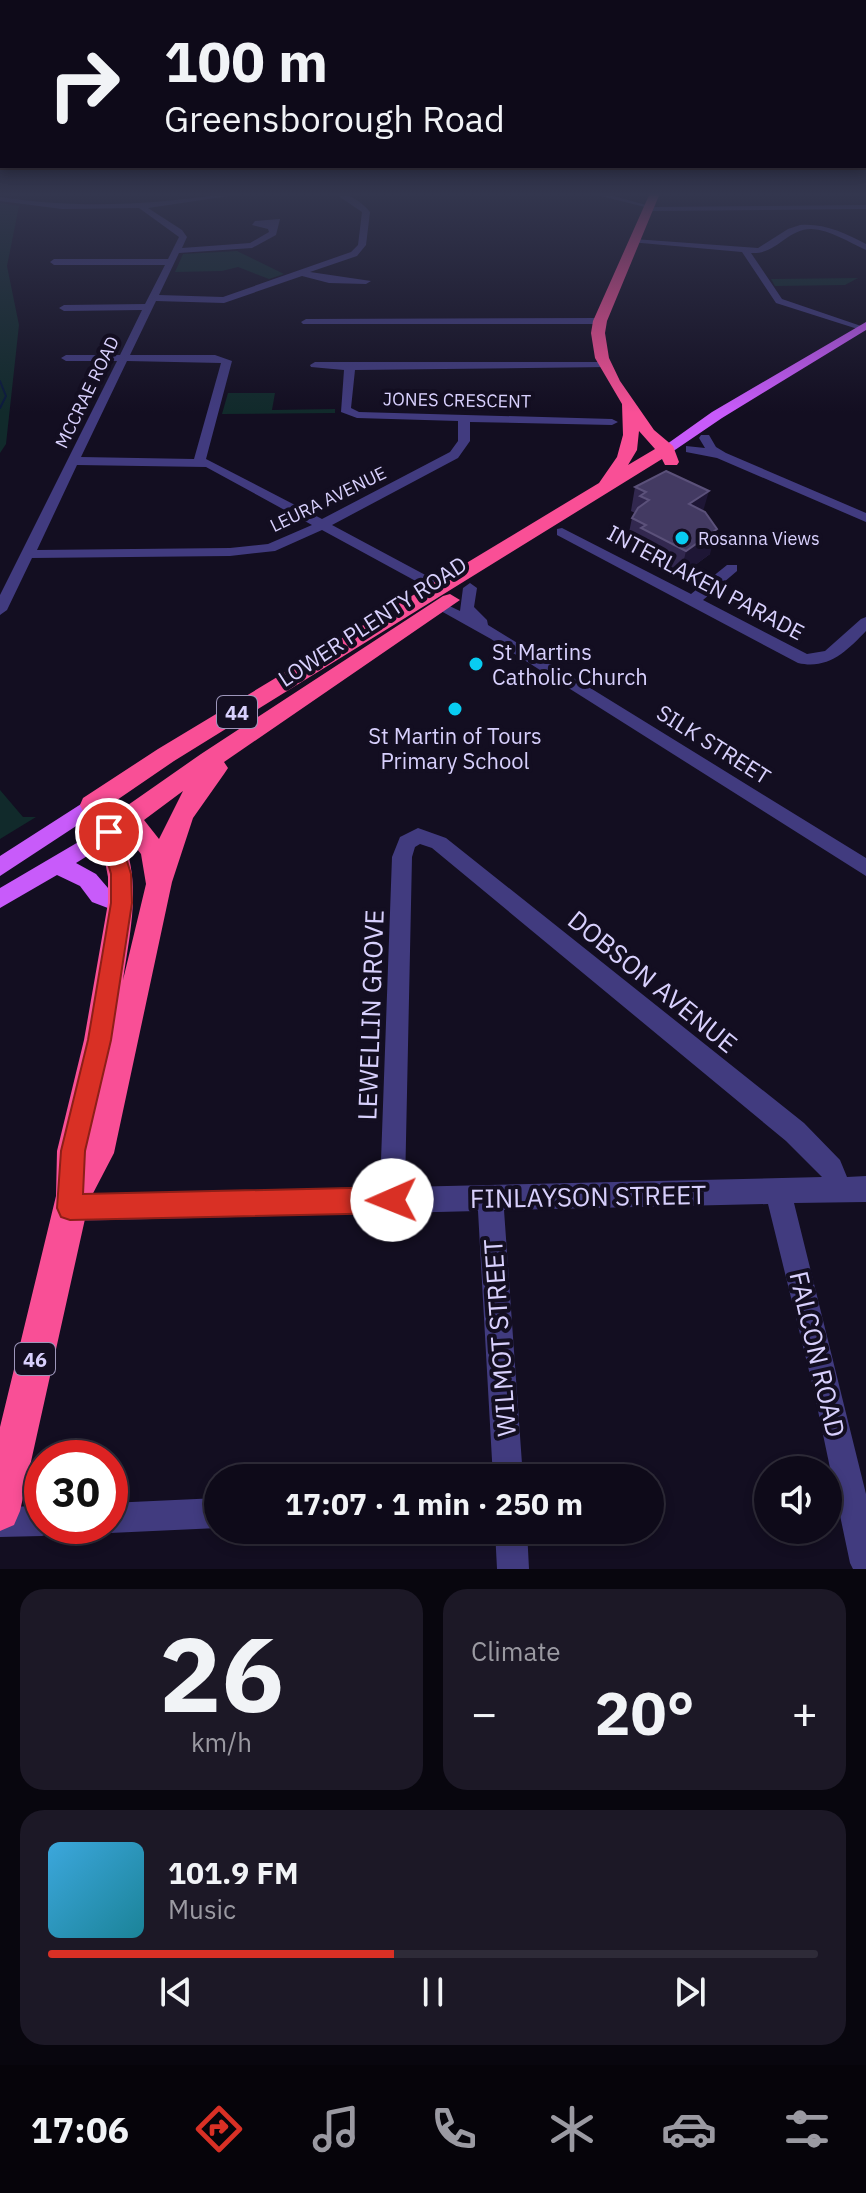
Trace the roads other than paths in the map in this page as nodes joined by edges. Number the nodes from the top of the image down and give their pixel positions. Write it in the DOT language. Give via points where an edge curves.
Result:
graph roads {
  1 [pos="169,266"];
  2 [pos="319,266"];
  3 [pos="624,266"];
  4 [pos="756,266"];
  5 [pos="301,272"];
  6 [pos="366,281"];
  7 [pos="224,300"];
  8 [pos="151,302"];
  9 [pos="64,308"];
  10 [pos="237,312"];
  11 [pos="600,321"];
  12 [pos="306,322"];
  13 [pos="863,327"];
  14 [pos="66,358"];
  15 [pos="124,358"];
  16 [pos="315,365"];
  17 [pos="605,365"];
  18 [pos="350,367"];
  19 [pos="770,385"];
  20 [pos="628,404"];
  21 [pos="464,418"];
  22 [pos="612,422"];
  23 [pos="705,438"];
  24 [pos="631,443"];
  25 [pos="690,449"];
  26 [pos="722,456"];
  27 [pos="666,458"];
  28 [pos="73,461"];
  29 [pos="199,462"];
  30 [pos="627,475"];
  31 [pos="653,477"];
  32 [pos="594,495"];
  33 [pos="864,514"];
  34 [pos="323,524"];
  35 [pos="562,532"];
  36 [pos="28,554"];
  37 [pos="732,568"];
  38 [pos="470,588"];
  39 [pos="439,597"];
  40 [pos="693,600"];
  41 [pos="0,610"];
  42 [pos="866,622"];
  43 [pos="496,635"];
  44 [pos="244,737"];
  45 [pos="133,778"];
  46 [pos="176,783"];
  47 [pos="98,801"];
  48 [pos="118,826"];
  49 [pos="414,837"];
  50 [pos="56,866"];
  51 [pos="0,867"];
  52 [pos="866,868"];
  53 [pos="157,898"];
  54 [pos="0,899"];
  55 [pos="121,903"];
  56 [pos="866,1189"];
  57 [pos="840,1190"];
  58 [pos="778,1192"];
  59 [pos="490,1198"];
  60 [pos="392,1200"];
  61 [pos="72,1202"];
  62 [pos="507,1464"];
  63 [pos="0,1511"];
  64 [pos="204,1514"];
  65 [pos="128,1517"];
  66 [pos="24,1521"];
  67 [pos="0,1522"];
  68 [pos="512,1544"];
  69 [pos="866,1563"];
  70 [pos="513,1569"];
  1 -- 8 [label="street, MCCRAE ROAD"];
  2 -- 5 [label="street"];
  3 -- 11 [label="highway"];
  4 -- 13 [label="street" via="779,301"];
  5 -- 6 [label="street" via="329,280"];
  5 -- 7 [label="street"];
  7 -- 8 [label="street"];
  7 -- 10 [label="street"];
  8 -- 9 [label="street"];
  8 -- 15 [label="street, MCCRAE ROAD"];
  11 -- 12 [label="street"];
  11 -- 17 [label="highway" via="597,342"];
  13 -- 19 [label="main road, LOWER PLENTY ROAD"];
  14 -- 15 [label="street"];
  15 -- 28 [label="street, MCCRAE ROAD"];
  15 -- 29 [label="street" via="227,361"];
  16 -- 18 [label="street, JONES CRESCENT"];
  17 -- 18 [label="street, JONES CRESCENT"];
  17 -- 20 [label="highway"];
  18 -- 21 [label="street, JONES CRESCENT" via="345,410 349,414"];
  19 -- 23 [label="main road, LOWER PLENTY ROAD"];
  19 -- 27 [label="main road, LOWER PLENTY ROAD"];
  20 -- 24 [label="highway"];
  20 -- 27 [label="highway"];
  21 -- 22 [label="street, JONES CRESCENT"];
  21 -- 34 [label="street, LEURA AVENUE" via="464,441 454,455"];
  23 -- 25 [label="main road, LOWER PLENTY ROAD"];
  23 -- 26 [label="street"];
  24 -- 27 [label="highway" via="636,450"];
  24 -- 32 [label="highway, 44" via="622,465"];
  25 -- 26 [label="street"];
  25 -- 27 [label="main road, LOWER PLENTY ROAD"];
  26 -- 33 [label="street"];
  27 -- 30 [label="highway, LOWER PLENTY ROAD"];
  27 -- 31 [label="highway, LOWER PLENTY ROAD / 44"];
  28 -- 29 [label="street"];
  28 -- 36 [label="street, MCCRAE ROAD"];
  29 -- 34 [label="street, SILK STREET"];
  30 -- 31 [label="highway"];
  30 -- 32 [label="highway, LOWER PLENTY ROAD"];
  31 -- 35 [label="highway, LOWER PLENTY ROAD / 44"];
  32 -- 39 [label="highway, LOWER PLENTY ROAD / 44"];
  34 -- 36 [label="street, LEURA AVENUE" via="287,542 251,551"];
  34 -- 39 [label="street, SILK STREET"];
  35 -- 38 [label="highway, LOWER PLENTY ROAD / 44"];
  35 -- 40 [label="street, INTERLAKEN PARADE"];
  36 -- 41 [label="street, MCCRAE ROAD"];
  37 -- 40 [label="street"];
  38 -- 39 [label="highway, LOWER PLENTY ROAD / 44"];
  38 -- 43 [label="street, SILK STREET" via="466,608"];
  39 -- 43 [label="street, SILK STREET"];
  39 -- 44 [label="highway, LOWER PLENTY ROAD / 44"];
  39 -- 45 [label="highway, LOWER PLENTY ROAD / 44"];
  40 -- 42 [label="street, INTERLAKEN PARADE" via="814,661 828,658"];
  43 -- 52 [label="street, SILK STREET"];
  44 -- 46 [label="highway, LOWER PLENTY ROAD / 44"];
  44 -- 53 [label="highway, 46" via="182,809"];
  45 -- 46 [label="highway" via="141,793"];
  45 -- 47 [label="highway, LOWER PLENTY ROAD / 44"];
  46 -- 48 [label="highway, LOWER PLENTY ROAD / 44"];
  47 -- 48 [label="highway, 46" via="107,825"];
  47 -- 51 [label="main road, LOWER PLENTY ROAD / 44"];
  48 -- 50 [label="main road, LOWER PLENTY ROAD / 44"];
  48 -- 53 [label="highway, 46" via="146,838 156,856"];
  48 -- 55 [label="highway, 46"];
  49 -- 57 [label="street, DOBSON AVENUE" via="439,843 795,1132 831,1169"];
  49 -- 60 [label="street, LEWELLIN GROVE" via="402,854"];
  50 -- 54 [label="main road, LOWER PLENTY ROAD / 44"];
  50 -- 55 [label="main road" via="78,873 100,895"];
  53 -- 61 [label="highway, 46" via="98,1153"];
  55 -- 61 [label="highway, 46" via="99,1040 73,1151"];
  56 -- 57 [label="street, FINLAYSON STREET"];
  57 -- 58 [label="street, FINLAYSON STREET"];
  58 -- 59 [label="street, FINLAYSON STREET"];
  58 -- 69 [label="street, FALCON ROAD"];
  59 -- 60 [label="street, FINLAYSON STREET"];
  59 -- 62 [label="street, WILMOT STREET"];
  60 -- 61 [label="street, FINLAYSON STREET"];
  61 -- 63 [label="highway, 46"];
  64 -- 65 [label="street"];
  66 -- 67 [label="street"];
  68 -- 70 [label="street"];
}
